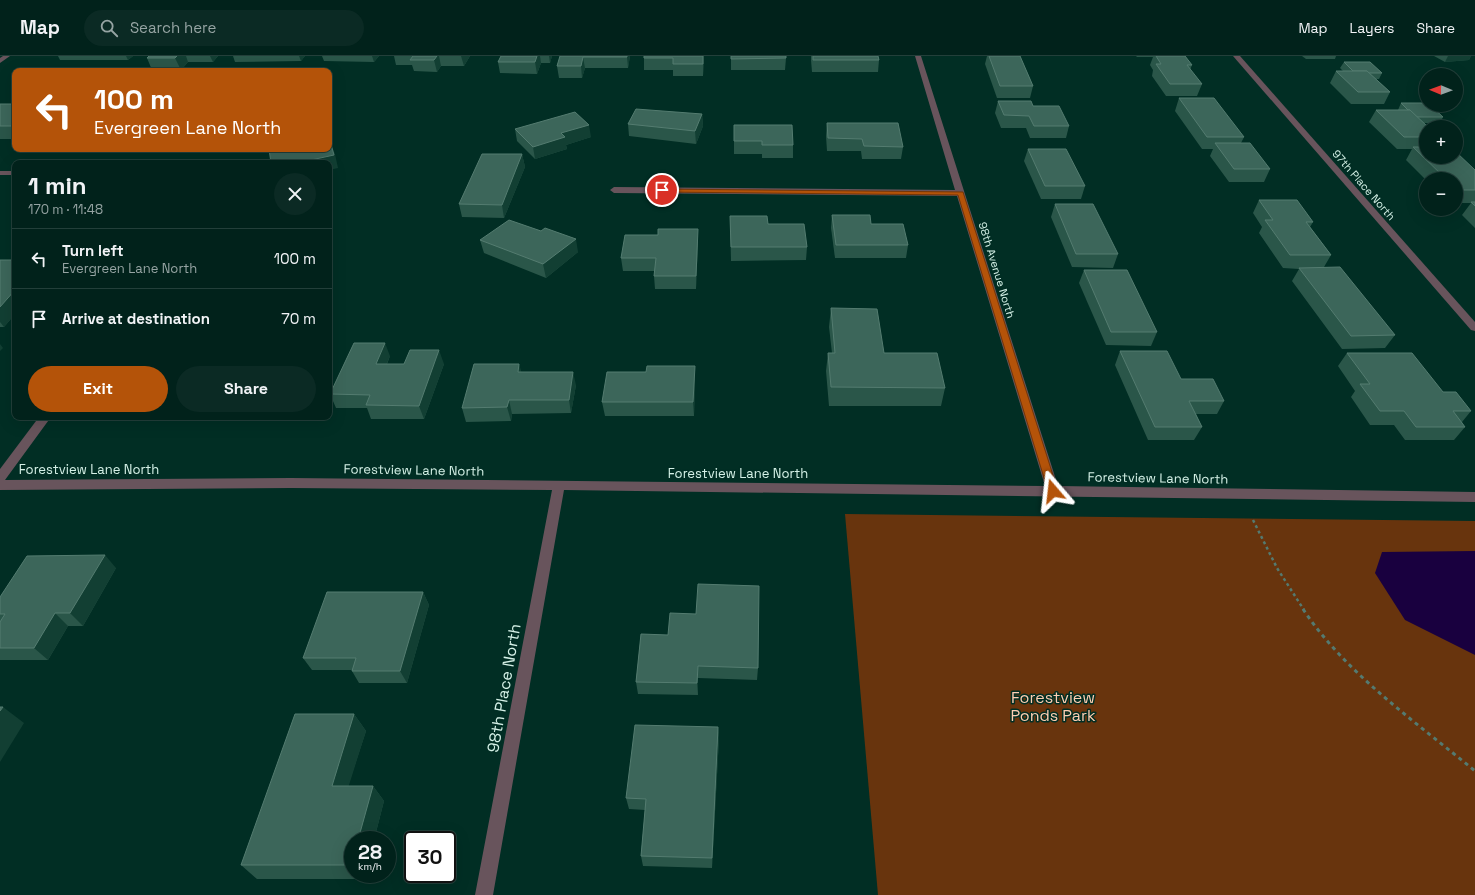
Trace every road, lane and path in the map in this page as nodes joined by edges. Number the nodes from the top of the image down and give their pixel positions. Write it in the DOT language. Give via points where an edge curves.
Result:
graph roads {
  1 [pos="7,56"];
  2 [pos="918,56"];
  3 [pos="1236,56"];
  4 [pos="0,61"];
  5 [pos="0,173"];
  6 [pos="12,173"];
  7 [pos="614,190"];
  8 [pos="961,193"];
  9 [pos="1475,328"];
  10 [pos="43,420"];
  11 [pos="0,478"];
  12 [pos="0,485"];
  13 [pos="559,487"];
  14 [pos="1053,491"];
  15 [pos="1240,495"];
  16 [pos="1475,497"];
  17 [pos="1475,771"];
  18 [pos="484,895"];
  1 -- 4 [label="street"];
  2 -- 8 [label="street, 98th Avenue North"];
  3 -- 9 [label="street, 97th Place North"];
  5 -- 6 [label="street"];
  7 -- 8 [label="street"];
  8 -- 14 [label="street, 98th Avenue North"];
  10 -- 11 [label="street"];
  12 -- 13 [label="street, Forestview Lane North" via="291,483"];
  13 -- 14 [label="street, Forestview Lane North"];
  13 -- 18 [label="street, 98th Place North"];
  14 -- 15 [label="street, Forestview Lane North"];
  15 -- 16 [label="street, Forestview Lane North"];
  15 -- 17 [label="path" via="1277,568 1316,628 1342,658"];
}
